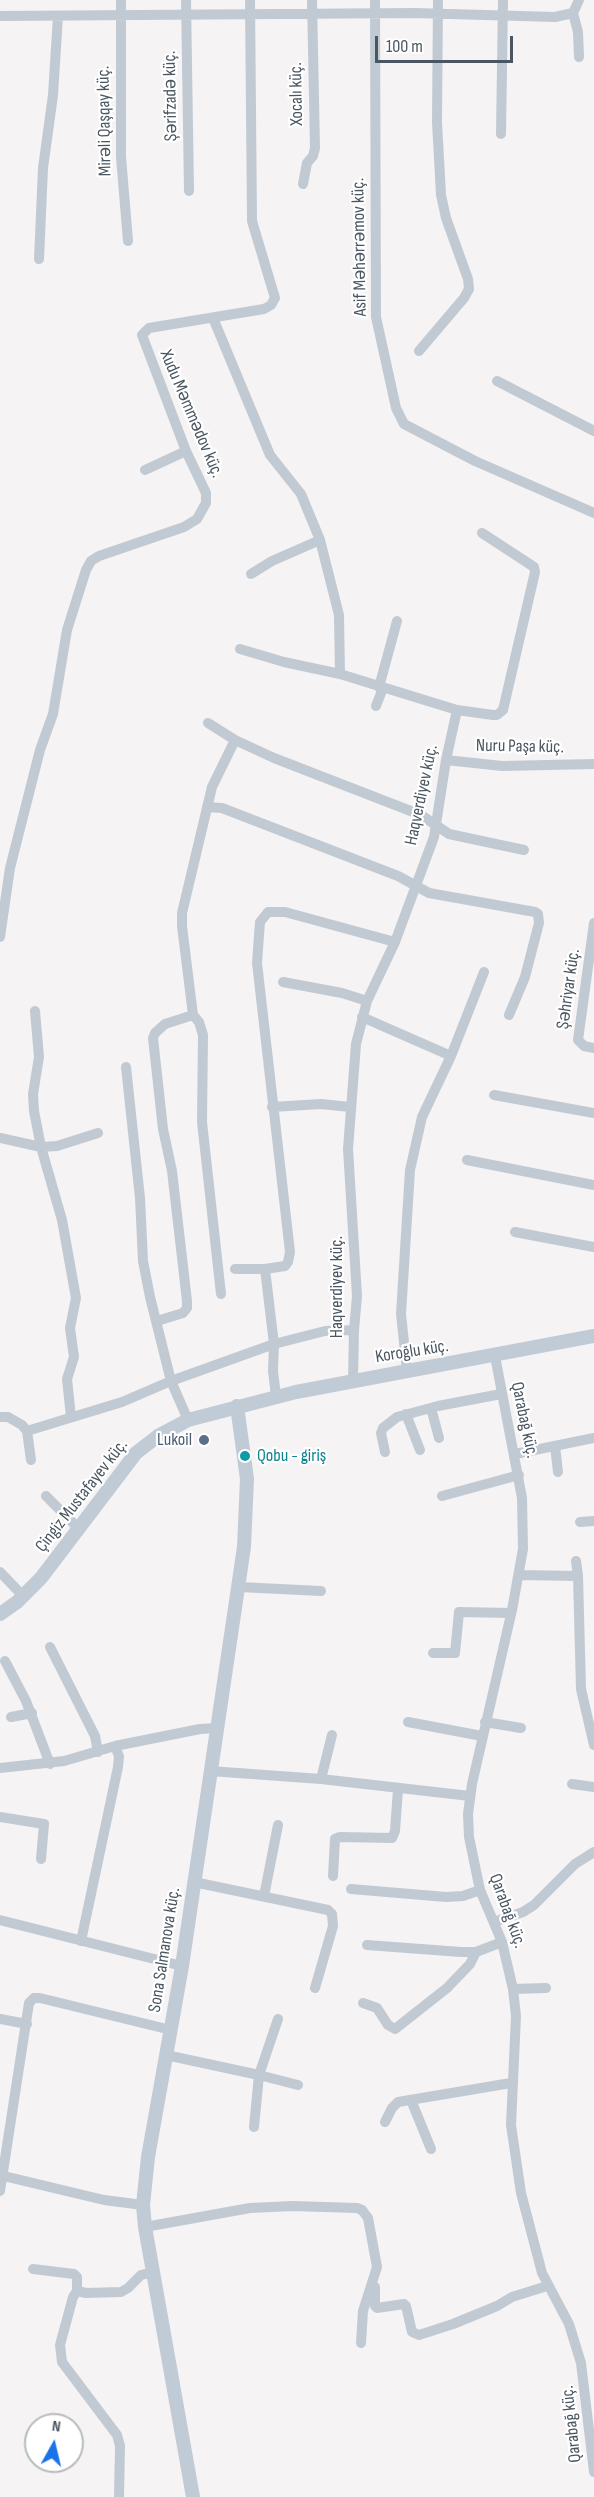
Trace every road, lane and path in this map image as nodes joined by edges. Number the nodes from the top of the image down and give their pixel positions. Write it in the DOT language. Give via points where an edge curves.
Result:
graph roads {
  1 [pos="121,0"];
  2 [pos="186,0"];
  3 [pos="250,0"];
  4 [pos="312,0"];
  5 [pos="375,0"];
  6 [pos="438,0"];
  7 [pos="503,0"];
  8 [pos="579,0"];
  9 [pos="573,13"];
  10 [pos="375,14"];
  11 [pos="437,14"];
  12 [pos="186,15"];
  13 [pos="250,15"];
  14 [pos="312,15"];
  15 [pos="0,16"];
  16 [pos="58,16"];
  17 [pos="121,16"];
  18 [pos="503,17"];
  19 [pos="579,57"];
  20 [pos="501,134"];
  21 [pos="303,184"];
  22 [pos="189,191"];
  23 [pos="128,241"];
  24 [pos="39,259"];
  25 [pos="213,318"];
  26 [pos="419,351"];
  27 [pos="497,381"];
  28 [pos="594,431"];
  29 [pos="186,452"];
  30 [pos="145,470"];
  31 [pos="594,513"];
  32 [pos="482,533"];
  33 [pos="320,540"];
  34 [pos="251,574"];
  35 [pos="397,621"];
  36 [pos="240,649"];
  37 [pos="340,674"];
  38 [pos="381,687"];
  39 [pos="376,706"];
  40 [pos="457,710"];
  41 [pos="208,723"];
  42 [pos="235,740"];
  43 [pos="446,760"];
  44 [pos="594,764"];
  45 [pos="207,807"];
  46 [pos="436,826"];
  47 [pos="524,850"];
  48 [pos="414,886"];
  49 [pos="594,923"];
  50 [pos="0,937"];
  51 [pos="394,942"];
  52 [pos="484,972"];
  53 [pos="283,982"];
  54 [pos="367,1001"];
  55 [pos="35,1011"];
  56 [pos="193,1014"];
  57 [pos="509,1015"];
  58 [pos="362,1017"];
  59 [pos="594,1048"];
  60 [pos="451,1056"];
  61 [pos="126,1067"];
  62 [pos="494,1095"];
  63 [pos="272,1107"];
  64 [pos="350,1107"];
  65 [pos="594,1113"];
  66 [pos="98,1133"];
  67 [pos="0,1138"];
  68 [pos="41,1148"];
  69 [pos="467,1160"];
  70 [pos="594,1185"];
  71 [pos="515,1232"];
  72 [pos="594,1247"];
  73 [pos="236,1269"];
  74 [pos="265,1269"];
  75 [pos="221,1294"];
  76 [pos="157,1321"];
  77 [pos="354,1330"];
  78 [pos="594,1336"];
  79 [pos="274,1344"];
  80 [pos="495,1356"];
  81 [pos="407,1371"];
  82 [pos="353,1380"];
  83 [pos="171,1381"];
  84 [pos="501,1394"];
  85 [pos="276,1396"];
  86 [pos="237,1406"];
  87 [pos="431,1408"];
  88 [pos="406,1414"];
  89 [pos="0,1416"];
  90 [pos="71,1418"];
  91 [pos="188,1420"];
  92 [pos="27,1431"];
  93 [pos="439,1438"];
  94 [pos="594,1438"];
  95 [pos="555,1446"];
  96 [pos="420,1450"];
  97 [pos="384,1452"];
  98 [pos="515,1454"];
  99 [pos="31,1460"];
  100 [pos="558,1472"];
  101 [pos="519,1475"];
  102 [pos="46,1496"];
  103 [pos="442,1496"];
  104 [pos="594,1521"];
  105 [pos="580,1522"];
  106 [pos="79,1528"];
  107 [pos="576,1561"];
  108 [pos="0,1572"];
  109 [pos="519,1575"];
  110 [pos="578,1576"];
  111 [pos="239,1587"];
  112 [pos="321,1591"];
  113 [pos="23,1596"];
  114 [pos="511,1613"];
  115 [pos="0,1614"];
  116 [pos="50,1647"];
  117 [pos="433,1653"];
  118 [pos="5,1661"];
  119 [pos="32,1713"];
  120 [pos="11,1717"];
  121 [pos="408,1722"];
  122 [pos="484,1722"];
  123 [pos="216,1728"];
  124 [pos="522,1728"];
  125 [pos="332,1735"];
  126 [pos="482,1736"];
  127 [pos="594,1745"];
  128 [pos="115,1746"];
  129 [pos="98,1752"];
  130 [pos="50,1764"];
  131 [pos="0,1768"];
  132 [pos="210,1771"];
  133 [pos="321,1779"];
  134 [pos="572,1784"];
  135 [pos="594,1787"];
  136 [pos="398,1789"];
  137 [pos="470,1796"];
  138 [pos="0,1816"];
  139 [pos="278,1825"];
  140 [pos="594,1852"];
  141 [pos="41,1859"];
  142 [pos="333,1876"];
  143 [pos="194,1882"];
  144 [pos="351,1889"];
  145 [pos="480,1890"];
  146 [pos="264,1896"];
  147 [pos="0,1920"];
  148 [pos="494,1922"];
  149 [pos="81,1941"];
  150 [pos="502,1942"];
  151 [pos="367,1945"];
  152 [pos="476,1952"];
  153 [pos="182,1966"];
  154 [pos="315,1988"];
  155 [pos="513,1989"];
  156 [pos="546,1989"];
  157 [pos="363,2003"];
  158 [pos="0,2019"];
  159 [pos="278,2019"];
  160 [pos="27,2024"];
  161 [pos="171,2030"];
  162 [pos="166,2055"];
  163 [pos="259,2075"];
  164 [pos="511,2083"];
  165 [pos="298,2085"];
  166 [pos="411,2100"];
  167 [pos="385,2122"];
  168 [pos="254,2127"];
  169 [pos="431,2149"];
  170 [pos="1,2175"];
  171 [pos="0,2191"];
  172 [pos="143,2205"];
  173 [pos="145,2227"];
  174 [pos="33,2269"];
  175 [pos="153,2272"];
  176 [pos="371,2285"];
  177 [pos="547,2286"];
  178 [pos="77,2291"];
  179 [pos="361,2343"];
  180 [pos="594,2472"];
  181 [pos="118,2497"];
  182 [pos="193,2497"];
  1 -- 17 [label="street, Mirəli Qaşqay küç."];
  2 -- 12 [label="street, Şərifzadə küç."];
  3 -- 13 [label="street, Xudu Məmmədov küç."];
  4 -- 14 [label="street, Xocalı küç."];
  5 -- 10 [label="street, Asif Məhərrəmov küç."];
  6 -- 11 [label="street"];
  7 -- 18 [label="street"];
  8 -- 9 [label="street"];
  9 -- 18 [label="street"];
  9 -- 19 [label="street"];
  10 -- 11 [label="street"];
  10 -- 14 [label="street"];
  10 -- 31 [label="street, Asif Məhərrəmov küç." via="376,317 396,408 404,424 475,462"];
  11 -- 18 [label="street"];
  11 -- 26 [label="street" via="436,122 441,195 469,290"];
  12 -- 13 [label="street"];
  12 -- 17 [label="street"];
  12 -- 22 [label="street, Şərifzadə küç."];
  13 -- 14 [label="street"];
  13 -- 25 [label="street, Xudu Məmmədov küç." via="252,221 275,298 264,309"];
  14 -- 21 [label="street, Xocalı küç." via="315,148"];
  15 -- 16 [label="street"];
  16 -- 17 [label="street"];
  16 -- 24 [label="street" via="43,168"];
  17 -- 23 [label="street, Mirəli Qaşqay küç." via="121,157"];
  18 -- 20 [label="street"];
  25 -- 29 [label="street, Xudu Məmmədov küç." via="149,328 142,335"];
  25 -- 33 [label="street" via="270,455 301,494"];
  27 -- 28 [label="street"];
  29 -- 30 [label="street"];
  29 -- 50 [label="street, Xudu Məmmədov küç." via="206,493 206,503 197,519 99,556 86,570 67,630 52,714 10,868"];
  32 -- 40 [label="street" via="536,572 503,710 497,715"];
  33 -- 34 [label="street"];
  33 -- 37 [label="street" via="339,615"];
  35 -- 38 [label="street"];
  36 -- 37 [label="street"];
  37 -- 38 [label="street"];
  38 -- 39 [label="street"];
  38 -- 40 [label="street"];
  40 -- 43 [label="street, Haqverdiyev küç."];
  41 -- 42 [label="street"];
  42 -- 45 [label="street" via="219,769"];
  42 -- 46 [label="street" via="421,815"];
  43 -- 44 [label="street, Nuru Paşa küç." via="502,766"];
  43 -- 46 [label="street, Haqverdiyev küç."];
  45 -- 48 [label="street" via="222,808 399,876"];
  45 -- 56 [label="street" via="182,913"];
  46 -- 47 [label="street" via="455,836"];
  46 -- 48 [label="street, Haqverdiyev küç."];
  48 -- 51 [label="street, Haqverdiyev küç."];
  48 -- 57 [label="street" via="429,893 538,914 525,977"];
  49 -- 59 [label="street, Şəhriyar küç." via="578,1040"];
  51 -- 54 [label="street, Haqverdiyev küç."];
  51 -- 63 [label="street" via="285,912 268,912 263,916 257,938 257,963"];
  52 -- 60 [label="street"];
  53 -- 54 [label="street"];
  54 -- 58 [label="street, Haqverdiyev küç."];
  55 -- 68 [label="street" via="39,1057 33,1094"];
  56 -- 75 [label="street" via="203,1035 202,1122"];
  56 -- 76 [label="street" via="165,1024 153,1038 188,1301 183,1313"];
  58 -- 60 [label="street"];
  58 -- 64 [label="street, Haqverdiyev küç."];
  60 -- 81 [label="street" via="422,1117 410,1170 401,1314"];
  61 -- 76 [label="street" via="143,1261"];
  62 -- 65 [label="street"];
  63 -- 64 [label="street"];
  63 -- 74 [label="street" via="290,1252 285,1266"];
  64 -- 77 [label="street, Haqverdiyev küç." via="348,1173 357,1296"];
  66 -- 68 [label="street"];
  67 -- 68 [label="street"];
  68 -- 90 [label="street" via="62,1220 76,1298 70,1328 74,1357 67,1379"];
  69 -- 70 [label="street"];
  71 -- 72 [label="street"];
  73 -- 74 [label="street"];
  74 -- 79 [label="street"];
  76 -- 83 [label="street"];
  77 -- 79 [label="street" via="325,1330"];
  77 -- 82 [label="street, Haqverdiyev küç."];
  78 -- 80 [label="street, Koroğlu küç."];
  79 -- 83 [label="street"];
  79 -- 85 [label="street"];
  80 -- 81 [label="street, Koroğlu küç."];
  80 -- 84 [label="street, Qarabağ küç."];
  81 -- 82 [label="street, Koroğlu küç."];
  82 -- 85 [label="street, Koroğlu küç."];
  83 -- 90 [label="street"];
  83 -- 91 [label="street"];
  84 -- 87 [label="street"];
  84 -- 98 [label="street, Qarabağ küç."];
  85 -- 86 [label="street, Koroğlu küç."];
  86 -- 91 [label="street, Çingiz Mustafayev küç."];
  86 -- 111 [label="street, Sona Salmanova küç." via="247,1496"];
  87 -- 88 [label="street"];
  87 -- 93 [label="street"];
  88 -- 96 [label="street"];
  88 -- 97 [label="street" via="383,1428"];
  89 -- 92 [label="street" via="8,1417"];
  90 -- 92 [label="street"];
  91 -- 106 [label="street, Çingiz Mustafayev küç." via="136,1453"];
  92 -- 99 [label="street"];
  94 -- 95 [label="street"];
  95 -- 98 [label="street"];
  95 -- 100 [label="street"];
  98 -- 101 [label="street, Qarabağ küç."];
  101 -- 103 [label="street"];
  101 -- 109 [label="street, Qarabağ küç." via="524,1524"];
  102 -- 106 [label="street"];
  104 -- 105 [label="street"];
  106 -- 113 [label="street, Çingiz Mustafayev küç."];
  107 -- 110 [label="street"];
  108 -- 113 [label="street"];
  109 -- 110 [label="street"];
  109 -- 114 [label="street, Qarabağ küç."];
  110 -- 127 [label="street" via="581,1689"];
  111 -- 112 [label="street"];
  111 -- 123 [label="street, Sona Salmanova küç."];
  113 -- 115 [label="street, Çingiz Mustafayev küç."];
  114 -- 117 [label="street" via="459,1612 455,1653"];
  114 -- 122 [label="street, Qarabağ küç."];
  116 -- 129 [label="street" via="95,1736"];
  118 -- 119 [label="street"];
  119 -- 120 [label="street"];
  119 -- 130 [label="street"];
  121 -- 126 [label="street"];
  122 -- 124 [label="street"];
  122 -- 126 [label="street, Qarabağ küç."];
  123 -- 128 [label="street"];
  123 -- 132 [label="street, Sona Salmanova küç."];
  125 -- 133 [label="street"];
  126 -- 137 [label="street, Qarabağ küç."];
  128 -- 129 [label="street"];
  128 -- 149 [label="street" via="118,1767"];
  129 -- 130 [label="street"];
  130 -- 131 [label="street"];
  132 -- 133 [label="street"];
  132 -- 143 [label="street, Sona Salmanova küç."];
  133 -- 136 [label="street"];
  134 -- 135 [label="street"];
  136 -- 137 [label="street"];
  136 -- 142 [label="street" via="392,1838 335,1839"];
  137 -- 145 [label="street, Qarabağ küç." via="469,1837"];
  138 -- 141 [label="street" via="44,1824"];
  139 -- 146 [label="street"];
  140 -- 148 [label="street" via="575,1864 534,1905"];
  143 -- 146 [label="street"];
  143 -- 153 [label="street, Sona Salmanova küç."];
  144 -- 145 [label="street" via="446,1897"];
  145 -- 148 [label="street, Qarabağ küç."];
  146 -- 154 [label="street" via="320,1907 332,1914 333,1926"];
  147 -- 149 [label="street"];
  148 -- 150 [label="street, Qarabağ küç."];
  149 -- 153 [label="street"];
  150 -- 152 [label="street"];
  150 -- 155 [label="street, Qarabağ küç."];
  151 -- 152 [label="street"];
  152 -- 157 [label="street" via="447,1988 395,2029 377,2008"];
  153 -- 161 [label="street, Sona Salmanova küç."];
  155 -- 156 [label="street"];
  155 -- 164 [label="street, Qarabağ küç."];
  158 -- 160 [label="street"];
  159 -- 163 [label="street"];
  160 -- 161 [label="street" via="29,2003 40,1998"];
  160 -- 170 [label="street"];
  161 -- 162 [label="street, Sona Salmanova küç."];
  162 -- 163 [label="street"];
  162 -- 172 [label="street, Sona Salmanova küç."];
  163 -- 165 [label="street"];
  163 -- 168 [label="street"];
  164 -- 166 [label="street"];
  164 -- 177 [label="street, Qarabağ küç." via="516,2165 536,2256"];
  166 -- 167 [label="street" via="398,2102"];
  166 -- 169 [label="street"];
  170 -- 171 [label="street"];
  170 -- 172 [label="street" via="104,2200"];
  172 -- 173 [label="street, Sona Salmanova küç."];
  173 -- 175 [label="street, Sona Salmanova küç."];
  173 -- 176 [label="street" via="250,2208 357,2208 368,2218 376,2258"];
  174 -- 178 [label="street" via="74,2274 78,2277"];
  175 -- 178 [label="street" via="141,2275 121,2292"];
  175 -- 182 [label="street, Sona Salmanova küç."];
  176 -- 177 [label="street" via="375,2287 377,2308 406,2306 415,2335"];
  176 -- 179 [label="street" via="363,2311"];
  177 -- 180 [label="street, Qarabağ küç." via="568,2325 581,2363"];
  178 -- 181 [label="street" via="60,2345 61,2356 72,2377 117,2435"];
}
